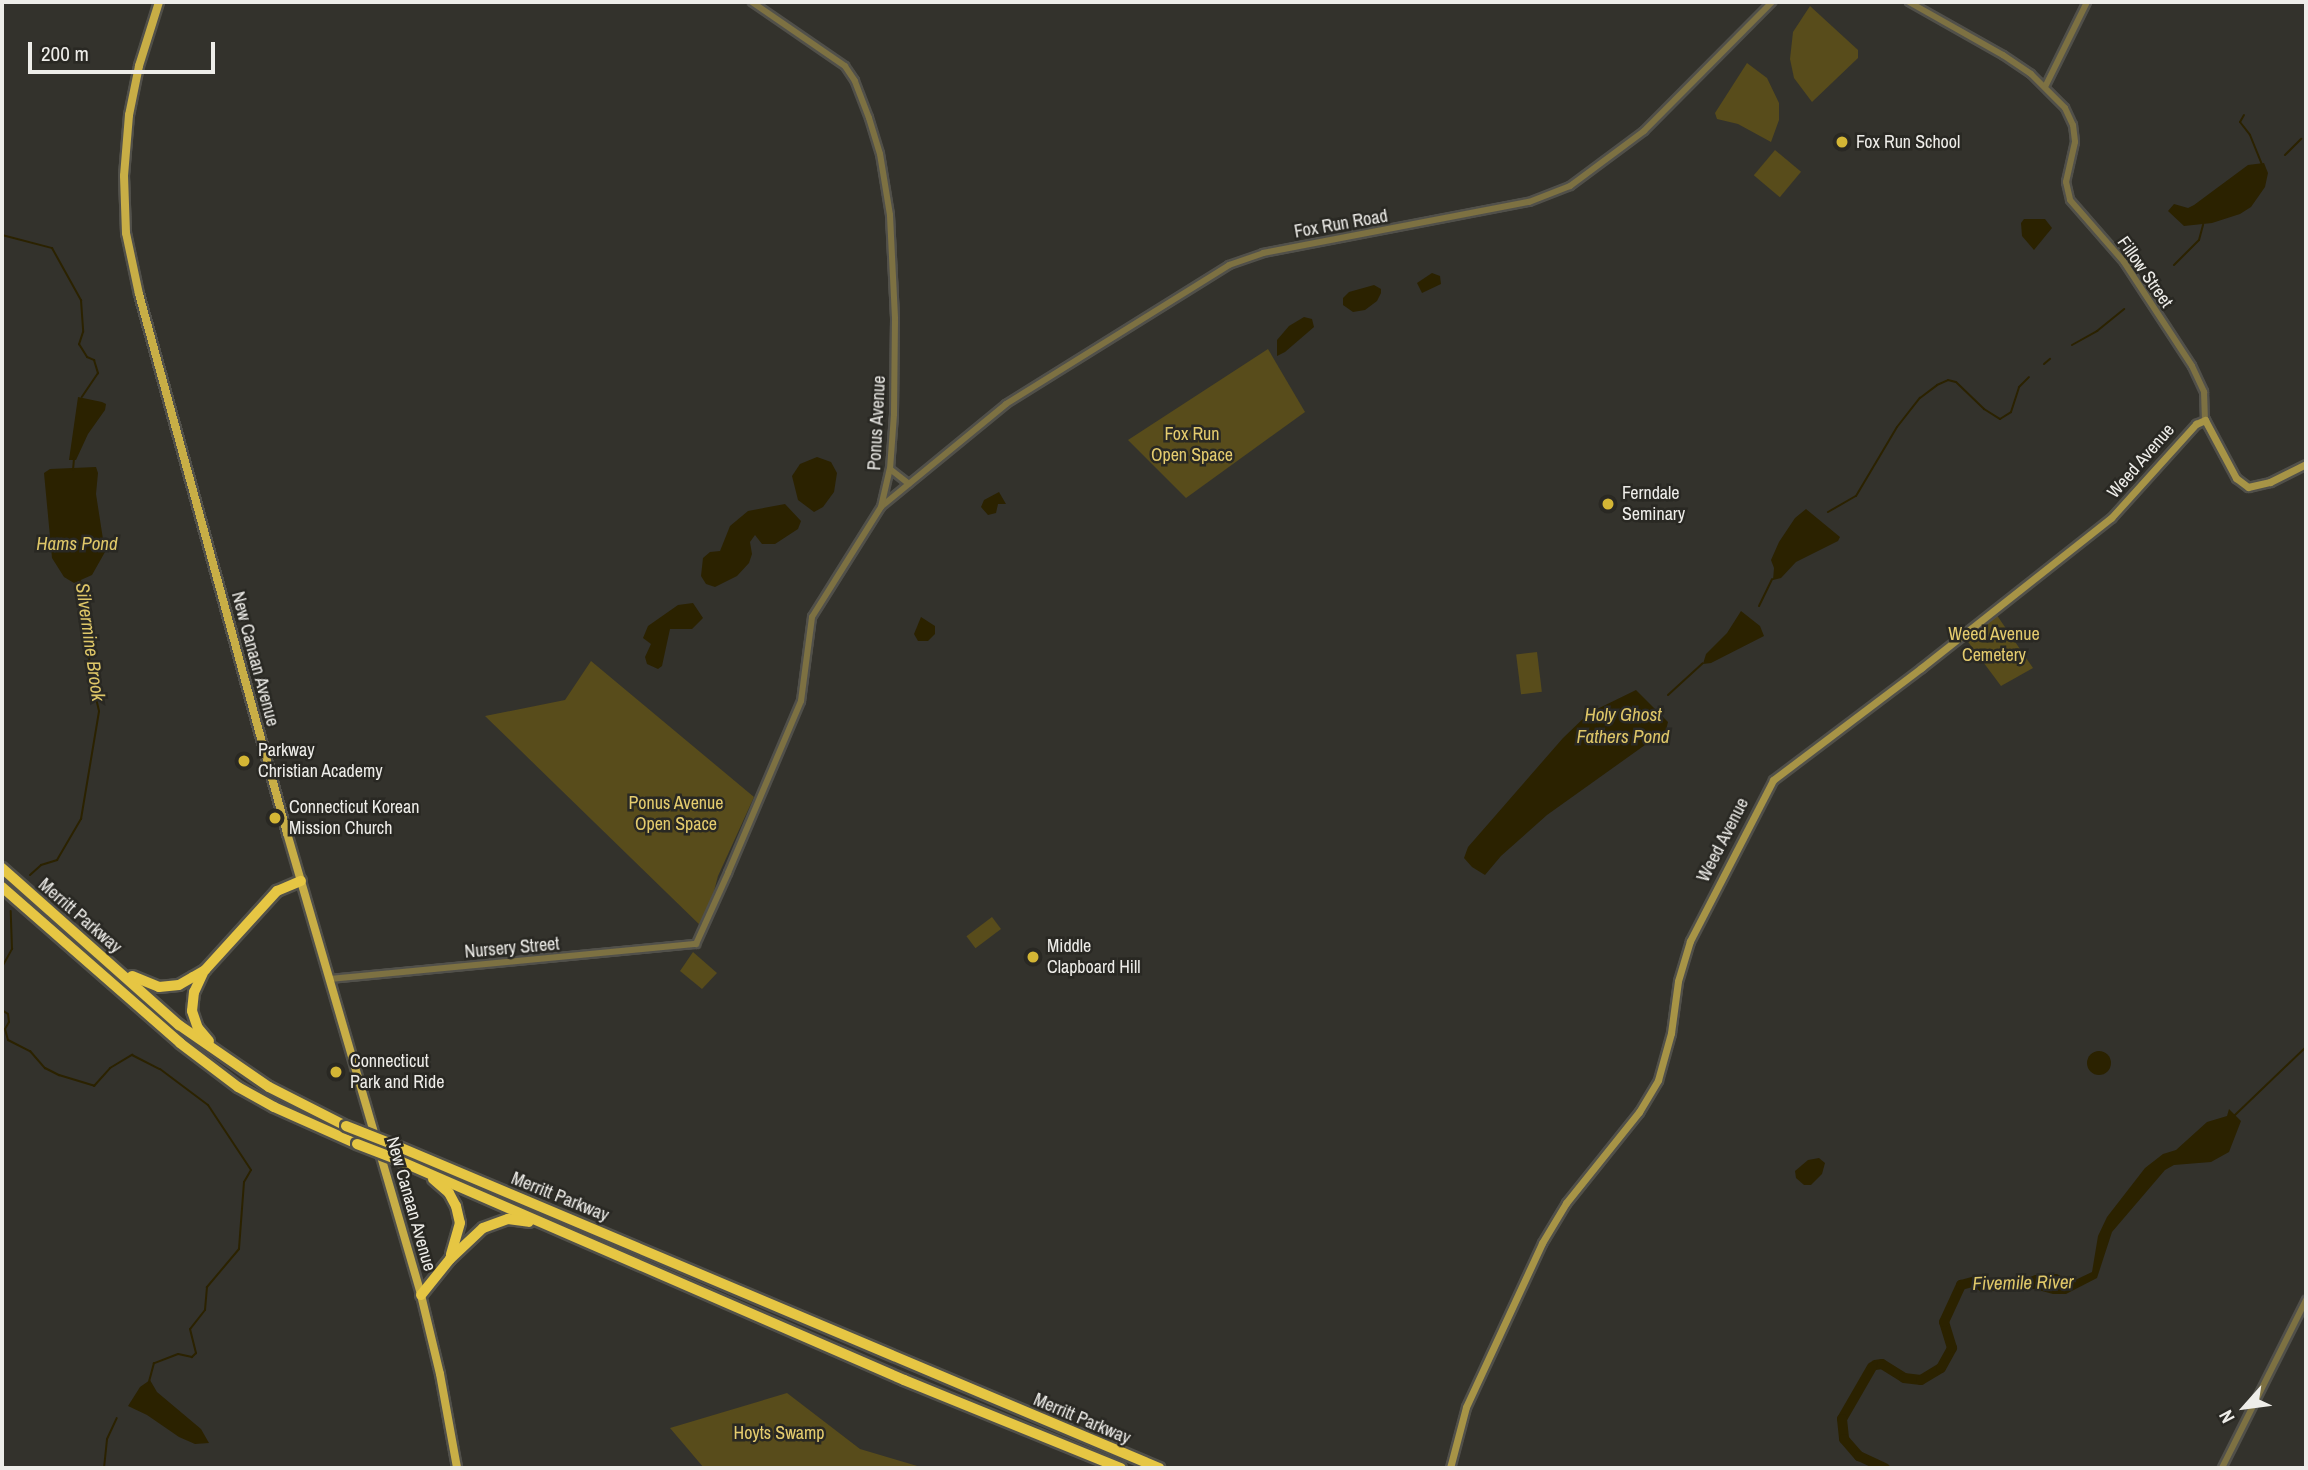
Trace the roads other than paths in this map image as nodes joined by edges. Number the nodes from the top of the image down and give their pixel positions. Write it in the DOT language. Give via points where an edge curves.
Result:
graph roads {
  1 [pos="159,2"];
  2 [pos="752,2"];
  3 [pos="1772,2"];
  4 [pos="1909,2"];
  5 [pos="2087,2"];
  6 [pos="2045,87"];
  7 [pos="2205,420"];
  8 [pos="2306,464"];
  9 [pos="890,469"];
  10 [pos="909,484"];
  11 [pos="881,507"];
  12 [pos="2,868"];
  13 [pos="301,881"];
  14 [pos="2,887"];
  15 [pos="696,943"];
  16 [pos="102,957"];
  17 [pos="205,970"];
  18 [pos="330,979"];
  19 [pos="229,1062"];
  20 [pos="418,1169"];
  21 [pos="564,1232"];
  22 [pos="450,1259"];
  23 [pos="421,1295"];
  24 [pos="2306,1300"];
  25 [pos="457,1468"];
  26 [pos="1121,1468"];
  27 [pos="1159,1468"];
  28 [pos="1450,1468"];
  29 [pos="2222,1468"];
  1 -- 13 [label="main road, New Canaan Avenue" via="129,115 126,233 142,306"];
  2 -- 9 [label="street, Ponus Avenue" via="845,66 855,81 880,154 890,215 895,318"];
  3 -- 10 [label="street, Fox Run Road" via="1644,131 1570,186 1529,202 1263,253 1229,265 1006,404"];
  4 -- 6 [label="street, Fillow Street" via="2003,55"];
  5 -- 6 [label="street"];
  6 -- 7 [label="street, Fillow Street" via="2065,108 2073,125 2074,150 2066,182 2070,200 2124,262 2192,366 2204,392"];
  7 -- 8 [label="main road, Fillow Street" via="2236,478 2248,487"];
  7 -- 28 [label="main road, Weed Avenue" via="2190,428 2111,518 1773,780 1690,941 1658,1080 1639,1112 1557,1215 1463,1419"];
  9 -- 10 [label="street"];
  9 -- 11 [label="street, Ponus Avenue"];
  10 -- 11 [label="street, Fox Run Road"];
  11 -- 15 [label="street, Ponus Avenue" via="812,617 801,701"];
  12 -- 16 [label="highway, Merritt Parkway"];
  13 -- 17 [label="highway" via="277,891"];
  13 -- 18 [label="main road, New Canaan Avenue"];
  14 -- 20 [label="highway, Merritt Parkway, bridge" via="180,1043 238,1087"];
  15 -- 18 [label="street, Nursery Street"];
  16 -- 17 [label="highway" via="146,985 159,987 179,985"];
  16 -- 19 [label="highway, Merritt Parkway"];
  17 -- 19 [label="highway" via="192,999 195,1021 201,1034"];
  18 -- 23 [label="main road, New Canaan Avenue"];
  19 -- 27 [label="highway, Merritt Parkway, bridge" via="346,1126"];
  20 -- 21 [label="highway, Merritt Parkway"];
  20 -- 22 [label="highway" via="449,1193 456,1206 460,1223"];
  21 -- 22 [label="highway" via="508,1219 483,1228"];
  21 -- 26 [label="highway, Merritt Parkway" via="904,1380"];
  22 -- 23 [label="highway"];
  23 -- 25 [label="main road, New Canaan Avenue"];
  24 -- 29 [label="street"];
}
